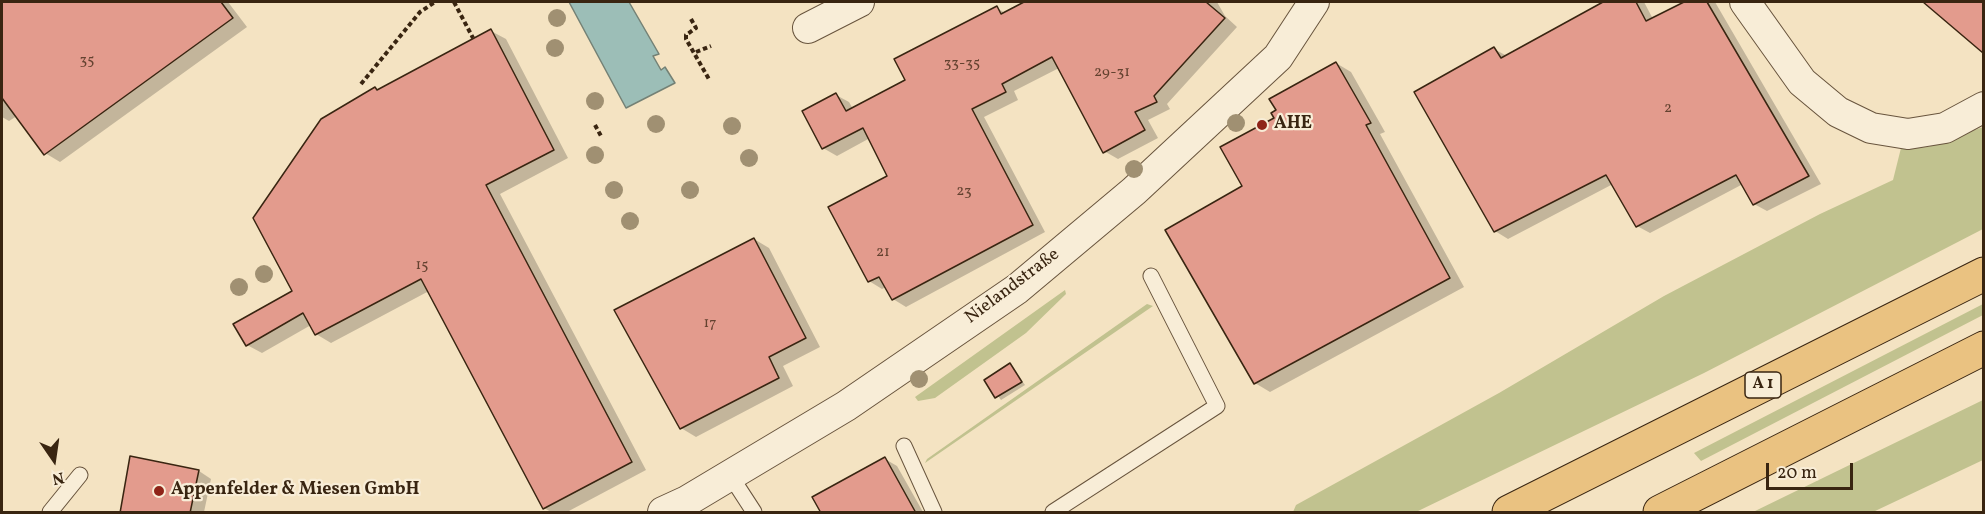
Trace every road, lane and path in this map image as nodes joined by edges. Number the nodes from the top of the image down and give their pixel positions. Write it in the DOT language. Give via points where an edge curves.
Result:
graph roads {
  1 [pos="435,2"];
  2 [pos="453,2"];
  3 [pos="859,2"];
  4 [pos="1314,2"];
  5 [pos="1745,2"];
  6 [pos="691,19"];
  7 [pos="808,28"];
  8 [pos="473,38"];
  9 [pos="711,46"];
  10 [pos="696,52"];
  11 [pos="710,81"];
  12 [pos="361,84"];
  13 [pos="1983,107"];
  14 [pos="595,125"];
  15 [pos="601,136"];
  16 [pos="1983,274"];
  17 [pos="1151,276"];
  18 [pos="1983,348"];
  19 [pos="904,446"];
  20 [pos="80,475"];
  21 [pos="730,475"];
  22 [pos="50,513"];
  23 [pos="663,513"];
  24 [pos="754,513"];
  25 [pos="934,513"];
  26 [pos="1053,513"];
  27 [pos="1509,513"];
  28 [pos="1660,513"];
  1 -- 12 [label="path" via="420,12"];
  2 -- 8 [label="path"];
  3 -- 7 [label="street"];
  4 -- 21 [label="street, Nielandstraße" via="1278,57 1134,192 1017,289 872,389"];
  5 -- 13 [label="street" via="1802,82 1838,112 1871,128 1908,134 1945,128"];
  6 -- 10 [label="path" via="696,28 686,39"];
  9 -- 10 [label="path"];
  10 -- 11 [label="path"];
  14 -- 15 [label="path"];
  16 -- 27 [label="highway, A 1"];
  17 -- 26 [label="lane" via="1217,406"];
  18 -- 28 [label="highway"];
  19 -- 25 [label="lane"];
  20 -- 22 [label="lane"];
  21 -- 23 [label="street, Nielandstraße"];
  21 -- 24 [label="lane"];
}
